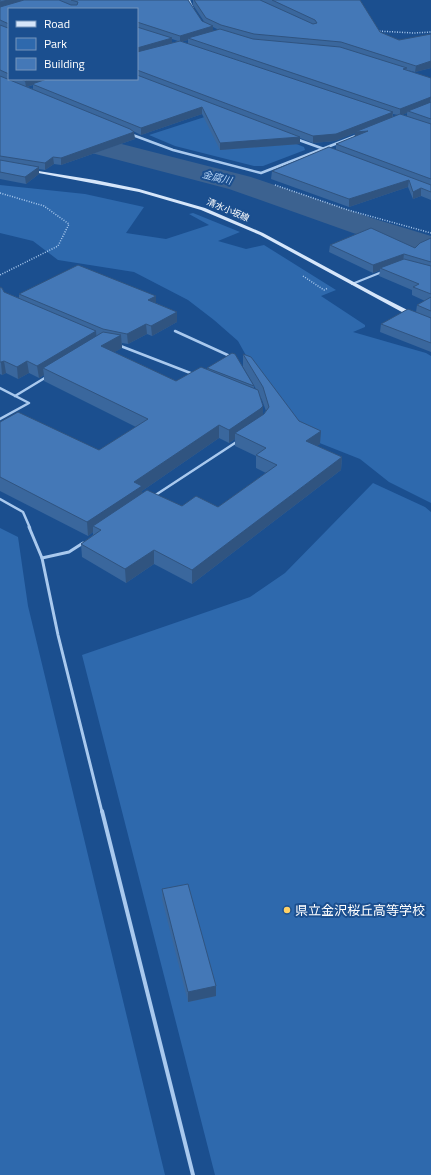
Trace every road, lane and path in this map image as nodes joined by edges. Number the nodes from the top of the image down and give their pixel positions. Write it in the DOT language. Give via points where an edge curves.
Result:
graph roads {
  1 [pos="189,0"];
  2 [pos="194,11"];
  3 [pos="376,31"];
  4 [pos="431,32"];
  5 [pos="364,132"];
  6 [pos="130,134"];
  7 [pos="294,138"];
  8 [pos="323,149"];
  9 [pos="330,152"];
  10 [pos="22,169"];
  11 [pos="0,193"];
  12 [pos="388,270"];
  13 [pos="0,275"];
  14 [pos="352,284"];
  15 [pos="431,324"];
  16 [pos="175,331"];
  17 [pos="116,344"];
  18 [pos="235,358"];
  19 [pos="195,374"];
  20 [pos="49,375"];
  21 [pos="0,388"];
  22 [pos="15,396"];
  23 [pos="0,419"];
  24 [pos="239,440"];
  25 [pos="0,499"];
  26 [pos="148,500"];
  27 [pos="89,539"];
  28 [pos="42,558"];
  29 [pos="193,1175"];
  1 -- 2 [label="street"];
  3 -- 4 [label="path"];
  5 -- 8 [label="street"];
  6 -- 8 [label="street" via="173,150 260,173"];
  7 -- 8 [label="street"];
  8 -- 9 [label="street"];
  10 -- 14 [label="main road, 清水小坂線" via="131,190 198,207 264,236"];
  11 -- 13 [label="path" via="44,206 69,224 58,246"];
  12 -- 14 [label="lane"];
  14 -- 15 [label="main road, 清水小坂線"];
  16 -- 18 [label="lane"];
  17 -- 19 [label="lane"];
  20 -- 22 [label="lane"];
  21 -- 22 [label="lane"];
  22 -- 23 [label="lane" via="29,403"];
  24 -- 26 [label="lane"];
  25 -- 28 [label="lane" via="23,512"];
  27 -- 28 [label="lane" via="69,552"];
  28 -- 29 [label="lane" via="58,635"];
}
